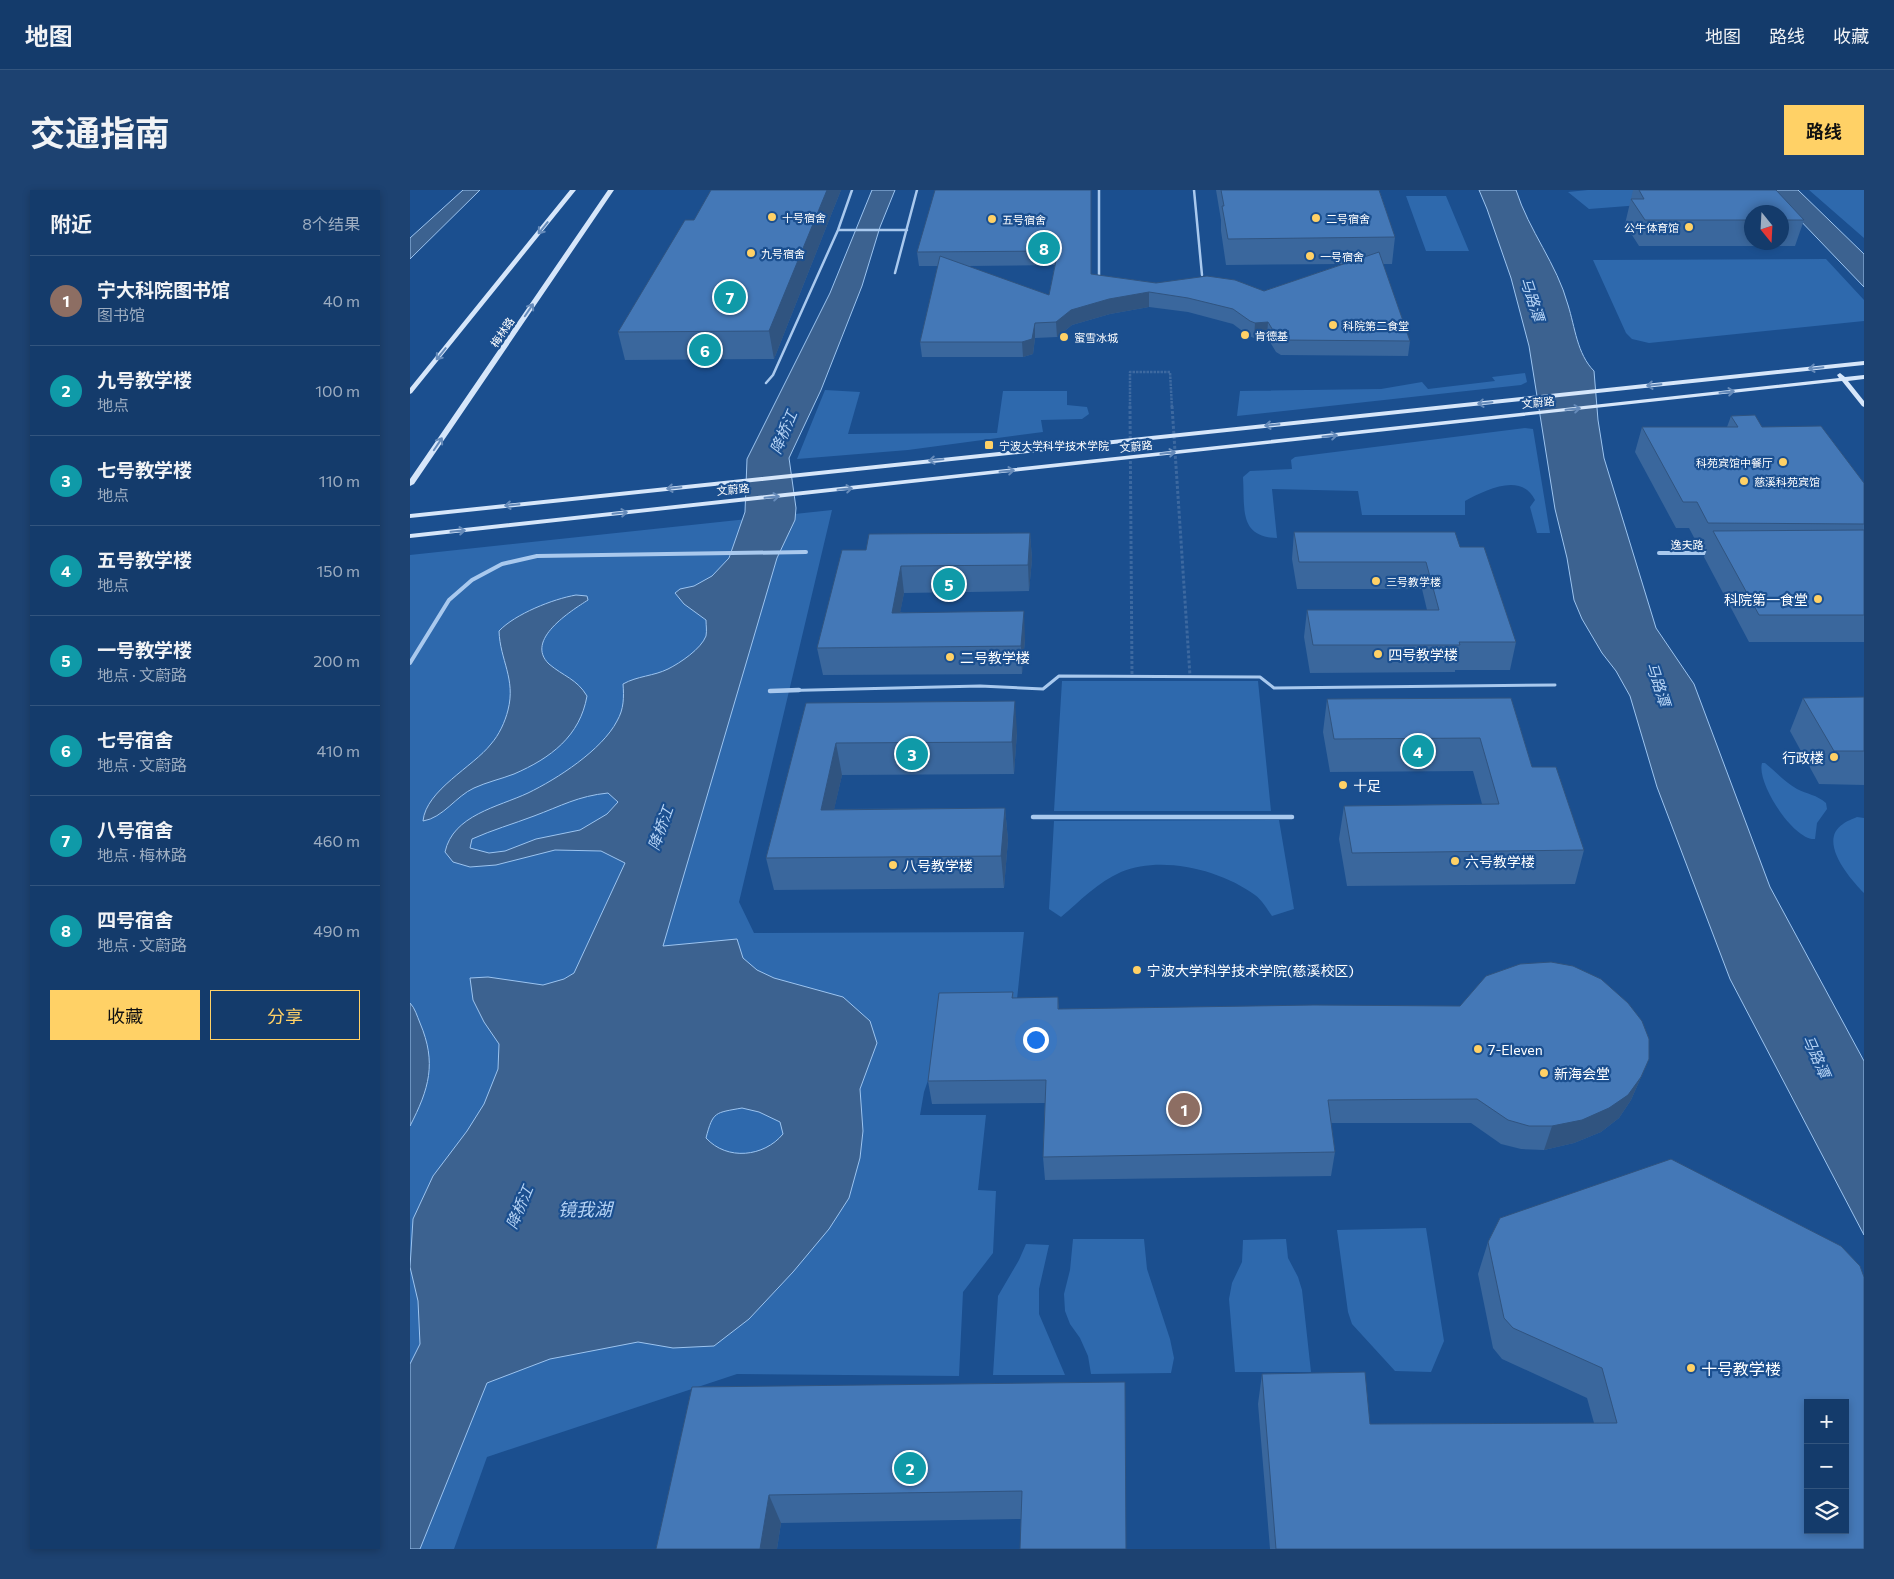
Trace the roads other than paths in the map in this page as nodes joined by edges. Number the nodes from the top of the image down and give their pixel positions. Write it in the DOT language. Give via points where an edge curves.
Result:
graph roads {
  1 [pos="573,190"];
  2 [pos="611,190"];
  3 [pos="852,190"];
  4 [pos="918,190"];
  5 [pos="1100,190"];
  6 [pos="1194,190"];
  7 [pos="838,230"];
  8 [pos="906,230"];
  9 [pos="895,273"];
  10 [pos="1202,275"];
  11 [pos="1099,278"];
  12 [pos="1864,363"];
  13 [pos="1832,367"];
  14 [pos="1864,377"];
  15 [pos="1844,379"];
  16 [pos="766,383"];
  17 [pos="410,392"];
  18 [pos="1864,405"];
  19 [pos="410,484"];
  20 [pos="410,516"];
  21 [pos="410,536"];
  22 [pos="805,552"];
  23 [pos="1659,553"];
  24 [pos="1719,553"];
  25 [pos="410,663"];
  26 [pos="1555,685"];
  27 [pos="770,691"];
  28 [pos="1033,817"];
  29 [pos="1292,817"];
  1 -- 17 [label="main road, one-way"];
  19 -- 2 [label="main road, 梅林路, one-way"];
  3 -- 7 [label="street"];
  4 -- 8 [label="street"];
  5 -- 11 [label="street"];
  6 -- 10 [label="street"];
  7 -- 8 [label="street"];
  7 -- 16 [label="street" via="773,375"];
  8 -- 9 [label="street"];
  12 -- 13 [label="main road, 文蔚路"];
  13 -- 15 [label="main road"];
  13 -- 20 [label="main road, 文蔚路, one-way"];
  14 -- 15 [label="main road, 文蔚路"];
  15 -- 18 [label="main road"];
  21 -- 15 [label="main road, 文蔚路, one-way"];
  22 -- 25 [label="street" via="537,556 502,564 472,580 449,600"];
  23 -- 24 [label="street, 逸夫路"];
  26 -- 27 [label="street" via="1274,688 1260,676 1059,676 1043,689 980,686"];
  28 -- 29 [label="street"];
}
